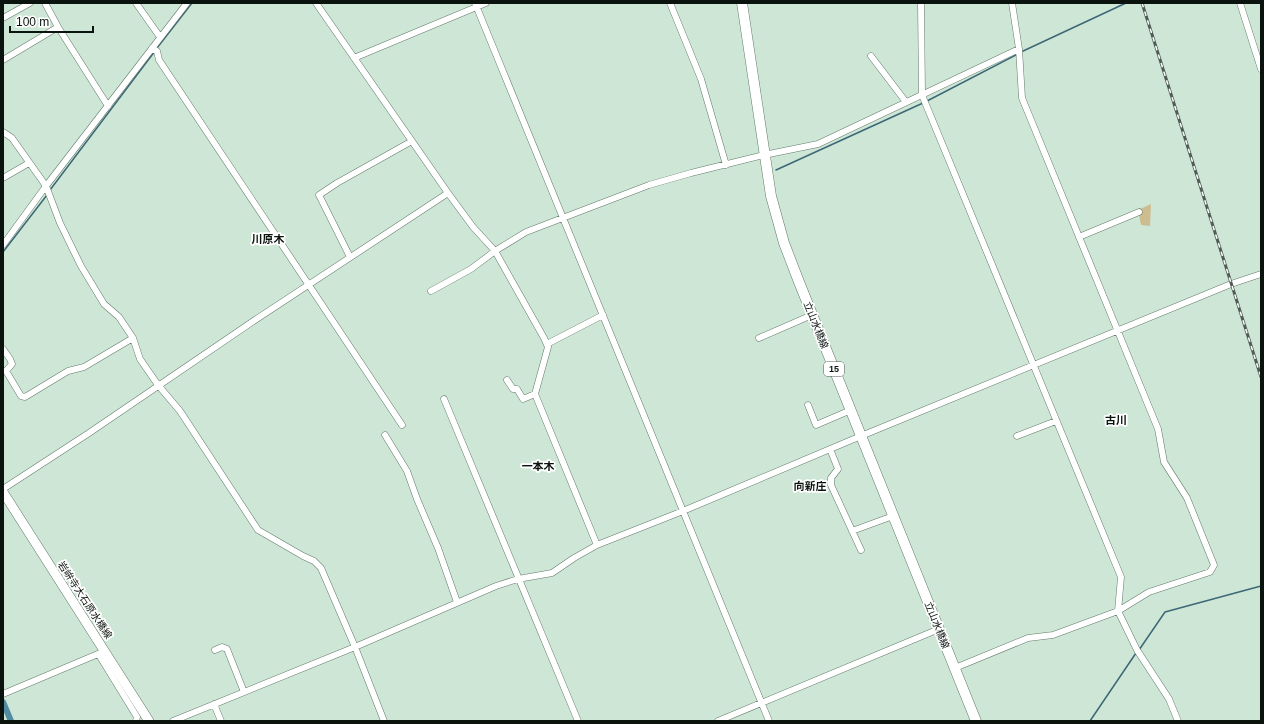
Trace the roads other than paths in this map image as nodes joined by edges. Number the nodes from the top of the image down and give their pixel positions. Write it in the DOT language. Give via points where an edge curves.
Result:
graph roads {
  1 [pos="30,3"];
  2 [pos="45,3"];
  3 [pos="136,3"];
  4 [pos="186,3"];
  5 [pos="316,3"];
  6 [pos="486,3"];
  7 [pos="670,3"];
  8 [pos="742,3"];
  9 [pos="920,3"];
  10 [pos="1012,3"];
  11 [pos="1240,3"];
  12 [pos="476,5"];
  13 [pos="3,18"];
  14 [pos="58,27"];
  15 [pos="160,37"];
  16 [pos="152,48"];
  17 [pos="1018,49"];
  18 [pos="871,56"];
  19 [pos="354,58"];
  20 [pos="3,60"];
  21 [pos="1261,69"];
  22 [pos="922,95"];
  23 [pos="906,102"];
  24 [pos="108,106"];
  25 [pos="3,132"];
  26 [pos="412,141"];
  27 [pos="764,155"];
  28 [pos="29,162"];
  29 [pos="726,165"];
  30 [pos="3,178"];
  31 [pos="46,186"];
  32 [pos="448,193"];
  33 [pos="1139,212"];
  34 [pos="563,217"];
  35 [pos="1079,237"];
  36 [pos="3,245"];
  37 [pos="495,251"];
  38 [pos="350,257"];
  39 [pos="1261,274"];
  40 [pos="308,284"];
  41 [pos="431,291"];
  42 [pos="603,315"];
  43 [pos="812,315"];
  44 [pos="1118,331"];
  45 [pos="133,338"];
  46 [pos="759,338"];
  47 [pos="547,344"];
  48 [pos="3,349"];
  49 [pos="1033,366"];
  50 [pos="5,371"];
  51 [pos="507,380"];
  52 [pos="158,385"];
  53 [pos="535,394"];
  54 [pos="444,398"];
  55 [pos="808,405"];
  56 [pos="851,410"];
  57 [pos="1056,421"];
  58 [pos="402,425"];
  59 [pos="385,435"];
  60 [pos="861,436"];
  61 [pos="1017,436"];
  62 [pos="830,449"];
  63 [pos="3,489"];
  64 [pos="3,492"];
  65 [pos="683,512"];
  66 [pos="893,516"];
  67 [pos="852,531"];
  68 [pos="597,545"];
  69 [pos="860,550"];
  70 [pos="518,578"];
  71 [pos="457,602"];
  72 [pos="1118,611"];
  73 [pos="939,629"];
  74 [pos="355,647"];
  75 [pos="215,650"];
  76 [pos="102,653"];
  77 [pos="955,668"];
  78 [pos="244,692"];
  79 [pos="3,694"];
  80 [pos="762,703"];
  81 [pos="214,704"];
  82 [pos="136,721"];
  83 [pos="149,721"];
  84 [pos="173,721"];
  85 [pos="221,721"];
  86 [pos="384,721"];
  87 [pos="578,721"];
  88 [pos="718,721"];
  89 [pos="769,721"];
  90 [pos="976,721"];
  91 [pos="1178,721"];
  1 -- 13 [label="street"];
  2 -- 14 [label="street"];
  3 -- 15 [label="street"];
  4 -- 15 [label="street"];
  5 -- 19 [label="street"];
  6 -- 12 [label="street"];
  7 -- 29 [label="street" via="701,79"];
  8 -- 27 [label="main road, 立山水橋線 / 15"];
  9 -- 22 [label="street"];
  10 -- 17 [label="street"];
  11 -- 21 [label="street"];
  12 -- 19 [label="street"];
  12 -- 34 [label="street"];
  14 -- 20 [label="street"];
  14 -- 24 [label="street"];
  15 -- 16 [label="street"];
  16 -- 24 [label="street"];
  16 -- 40 [label="street" via="157,51 159,60"];
  17 -- 22 [label="street"];
  17 -- 35 [label="street" via="1022,98"];
  18 -- 23 [label="street"];
  19 -- 26 [label="street"];
  22 -- 23 [label="street"];
  22 -- 49 [label="street"];
  23 -- 27 [label="street" via="818,144"];
  24 -- 31 [label="street"];
  25 -- 28 [label="street" via="12,138"];
  26 -- 32 [label="street"];
  26 -- 38 [label="street" via="319,195"];
  27 -- 29 [label="street"];
  27 -- 43 [label="main road, 立山水橋線 / 15" via="776,216"];
  28 -- 30 [label="street"];
  28 -- 31 [label="street"];
  29 -- 34 [label="street" via="649,185"];
  31 -- 36 [label="street"];
  31 -- 45 [label="street" via="60,223 81,266 104,304 119,317"];
  32 -- 37 [label="street"];
  32 -- 38 [label="street"];
  33 -- 35 [label="street"];
  34 -- 37 [label="street" via="526,232"];
  34 -- 42 [label="street"];
  35 -- 44 [label="street"];
  37 -- 41 [label="street" via="471,269"];
  37 -- 47 [label="street"];
  38 -- 40 [label="street"];
  39 -- 44 [label="street"];
  40 -- 52 [label="street"];
  40 -- 58 [label="street"];
  42 -- 47 [label="street"];
  42 -- 65 [label="street"];
  43 -- 46 [label="street"];
  43 -- 56 [label="main road, 立山水橋線 / 15"];
  44 -- 49 [label="street"];
  44 -- 72 [label="street" via="1158,429 1164,462 1187,498 1214,565 1210,572 1149,592"];
  45 -- 50 [label="street" via="84,367 68,371 25,397 21,396"];
  45 -- 52 [label="street" via="140,359"];
  47 -- 53 [label="street"];
  48 -- 50 [label="street" via="12,364"];
  49 -- 57 [label="street"];
  49 -- 60 [label="street"];
  51 -- 53 [label="street" via="523,399"];
  52 -- 63 [label="street"];
  52 -- 74 [label="street" via="180,411 258,530 314,561 321,568"];
  53 -- 68 [label="street"];
  54 -- 70 [label="street"];
  55 -- 56 [label="street" via="816,425"];
  56 -- 60 [label="main road, 立山水橋線 / 15"];
  57 -- 61 [label="street"];
  57 -- 72 [label="street" via="1121,577"];
  59 -- 71 [label="street" via="407,471"];
  60 -- 62 [label="street"];
  60 -- 66 [label="main road, 立山水橋線 / 15"];
  62 -- 65 [label="street"];
  62 -- 67 [label="street" via="838,470 831,478 831,485"];
  64 -- 76 [label="main road, 岩峅寺大石原水橋線"];
  65 -- 68 [label="street"];
  65 -- 80 [label="street"];
  66 -- 67 [label="street"];
  66 -- 73 [label="main road, 立山水橋線 / 15"];
  67 -- 69 [label="street"];
  68 -- 70 [label="street" via="552,573"];
  70 -- 71 [label="street"];
  70 -- 87 [label="street"];
  71 -- 74 [label="street"];
  72 -- 77 [label="street" via="1053,635 1028,638"];
  72 -- 91 [label="street" via="1137,650 1169,699"];
  73 -- 77 [label="main road, 立山水橋線 / 15"];
  73 -- 80 [label="street"];
  74 -- 78 [label="street"];
  74 -- 86 [label="street"];
  75 -- 78 [label="street" via="222,647 227,649"];
  76 -- 79 [label="street"];
  76 -- 82 [label="street" via="137,717"];
  76 -- 83 [label="main road, 岩峅寺大石原水橋線"];
  77 -- 90 [label="main road, 立山水橋線 / 15"];
  78 -- 81 [label="street"];
  80 -- 88 [label="street"];
  80 -- 89 [label="street"];
  81 -- 84 [label="street"];
  81 -- 85 [label="street"];
}
